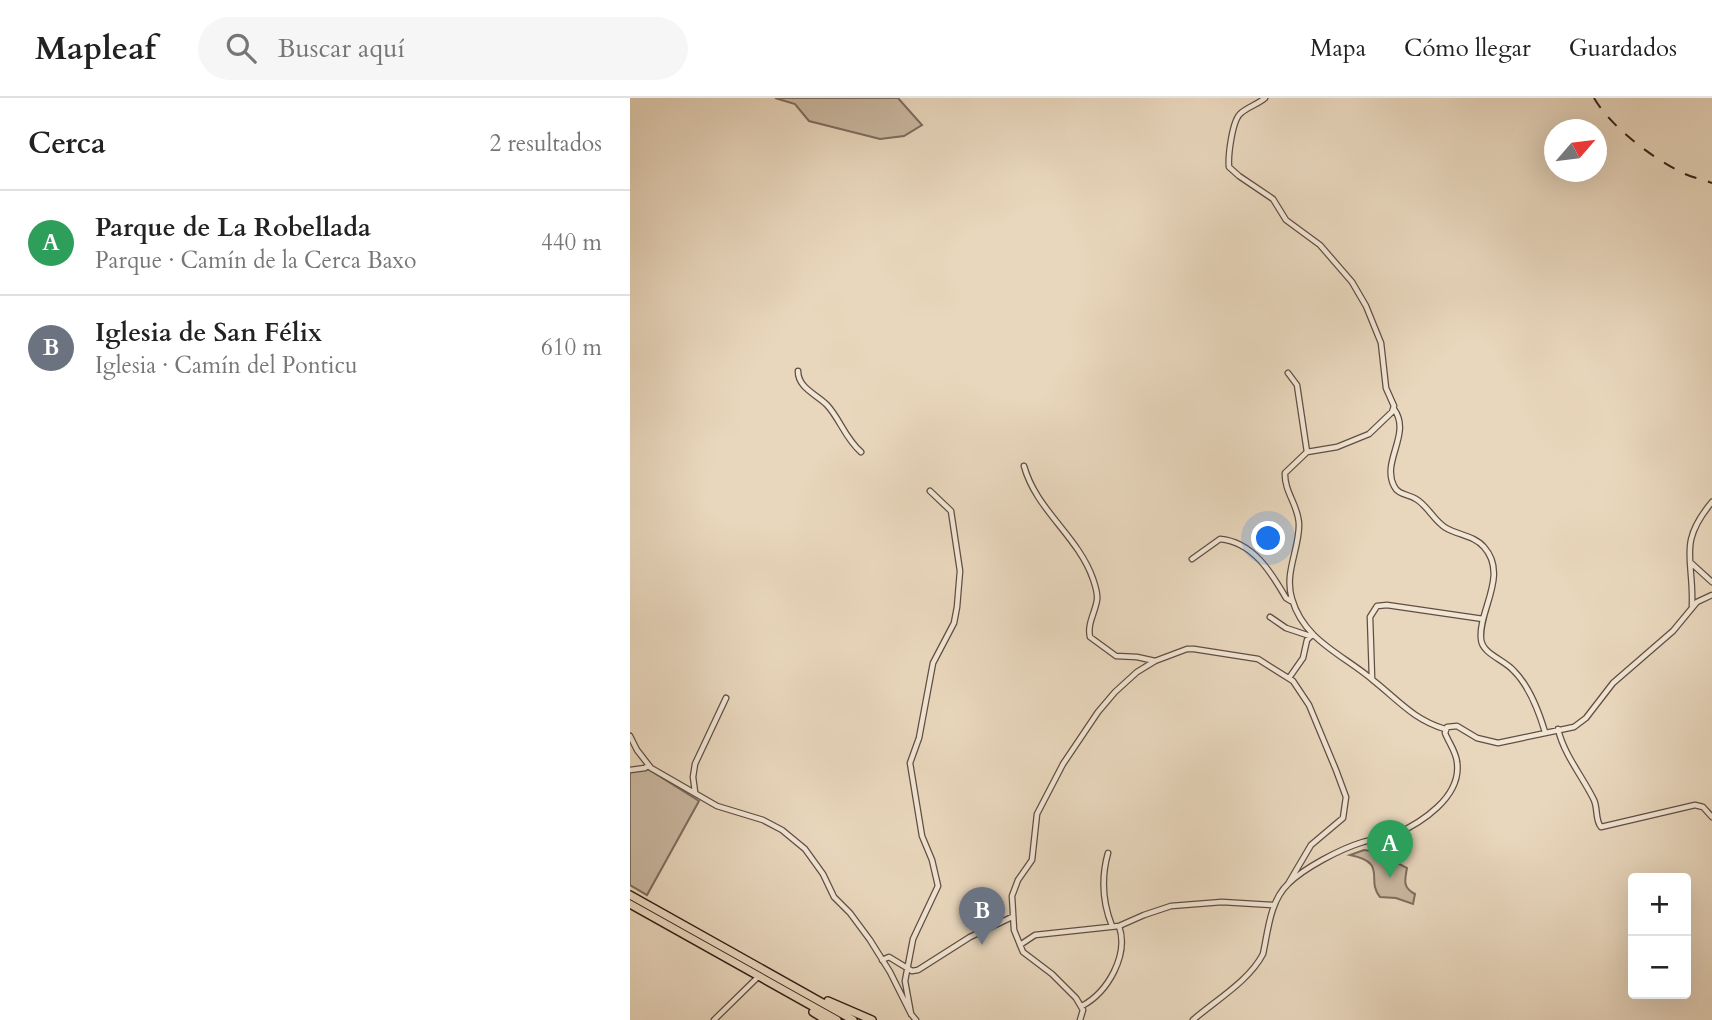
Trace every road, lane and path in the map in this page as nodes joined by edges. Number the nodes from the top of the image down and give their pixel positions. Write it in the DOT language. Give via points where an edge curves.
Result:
graph roads {
  1 [pos="1265,98"];
  2 [pos="798,372"];
  3 [pos="1288,373"];
  4 [pos="1394,409"];
  5 [pos="860,452"];
  6 [pos="1307,452"];
  7 [pos="1024,466"];
  8 [pos="930,491"];
  9 [pos="1712,502"];
  10 [pos="1192,559"];
  11 [pos="1690,561"];
  12 [pos="1712,582"];
  13 [pos="1712,595"];
  14 [pos="1292,601"];
  15 [pos="1692,607"];
  16 [pos="1270,617"];
  17 [pos="1483,619"];
  18 [pos="1311,636"];
  19 [pos="1155,661"];
  20 [pos="1289,678"];
  21 [pos="1373,679"];
  22 [pos="726,698"];
  23 [pos="1445,729"];
  24 [pos="1558,729"];
  25 [pos="1545,732"];
  26 [pos="630,736"];
  27 [pos="648,765"];
  28 [pos="630,770"];
  29 [pos="695,793"];
  30 [pos="1712,817"];
  31 [pos="1108,853"];
  32 [pos="1287,884"];
  33 [pos="630,895"];
  34 [pos="630,904"];
  35 [pos="1274,905"];
  36 [pos="1013,917"];
  37 [pos="1112,926"];
  38 [pos="1119,926"];
  39 [pos="1020,945"];
  40 [pos="882,960"];
  41 [pos="907,968"];
  42 [pos="761,975"];
  43 [pos="1082,1006"];
  44 [pos="911,1014"];
  45 [pos="714,1020"];
  46 [pos="826,1020"];
  47 [pos="837,1020"];
  48 [pos="853,1020"];
  49 [pos="872,1020"];
  50 [pos="916,1020"];
  51 [pos="1080,1020"];
  52 [pos="1193,1020"];
  1 -- 4 [label="street" via="1236,119 1229,167 1273,199 1286,220 1320,245 1356,288 1381,343 1386,388"];
  2 -- 5 [label="street" via="803,386 827,406"];
  3 -- 6 [label="street" via="1297,385"];
  4 -- 6 [label="street" via="1355,441"];
  4 -- 17 [label="street" via="1401,425 1391,478 1395,488 1419,501 1446,528 1479,543 1488,553 1493,584"];
  6 -- 14 [label="street" via="1285,473 1299,523 1290,572"];
  7 -- 19 [label="street" via="1037,498 1083,557 1092,576 1097,599 1090,637 1116,656"];
  8 -- 41 [label="street" via="951,511 960,588 954,622 930,673 919,738 911,757 922,836 938,886 913,939"];
  9 -- 11 [label="street" via="1693,529"];
  10 -- 14 [label="street" via="1220,539 1245,547"];
  11 -- 12 [label="street"];
  11 -- 15 [label="street"];
  13 -- 15 [label="street"];
  14 -- 18 [label="street"];
  15 -- 24 [label="street" via="1673,631 1613,683 1582,722"];
  16 -- 18 [label="street"];
  17 -- 21 [label="street" via="1377,606 1370,617"];
  17 -- 25 [label="street" via="1482,646 1522,680"];
  18 -- 20 [label="street"];
  18 -- 21 [label="street"];
  19 -- 20 [label="street" via="1194,649 1258,659"];
  19 -- 36 [label="street" via="1137,671 1098,712 1056,776 1037,814 1032,860 1014,888"];
  20 -- 32 [label="street" via="1313,714 1347,805 1343,818 1311,845"];
  21 -- 23 [label="street" via="1401,707"];
  22 -- 29 [label="street" via="695,764"];
  23 -- 25 [label="street" via="1457,726 1498,743"];
  23 -- 32 [label="street" via="1457,774 1436,808 1406,829 1335,854"];
  24 -- 25 [label="street"];
  24 -- 30 [label="street" via="1594,802 1601,827 1695,805"];
  26 -- 27 [label="street"];
  27 -- 28 [label="street"];
  27 -- 29 [label="street"];
  29 -- 40 [label="street" via="717,806 762,820 796,840"];
  31 -- 37 [label="street" via="1102,879"];
  32 -- 35 [label="street"];
  33 -- 42 [label="highway"];
  34 -- 42 [label="highway"];
  35 -- 38 [label="street" via="1222,902 1171,906"];
  35 -- 52 [label="street" via="1259,961"];
  36 -- 39 [label="street"];
  36 -- 41 [label="street" via="970,937 927,966 914,971"];
  37 -- 38 [label="street"];
  37 -- 39 [label="street" via="1035,935"];
  38 -- 43 [label="street" via="1122,940 1117,966 1093,1000"];
  39 -- 43 [label="street"];
  40 -- 41 [label="street" via="889,957"];
  40 -- 44 [label="street"];
  41 -- 44 [label="street" via="905,990"];
  42 -- 45 [label="street"];
  42 -- 46 [label="highway"];
  42 -- 47 [label="highway"];
  42 -- 48 [label="highway"];
  42 -- 49 [label="highway"];
  43 -- 51 [label="street"];
  44 -- 50 [label="street"];
}
